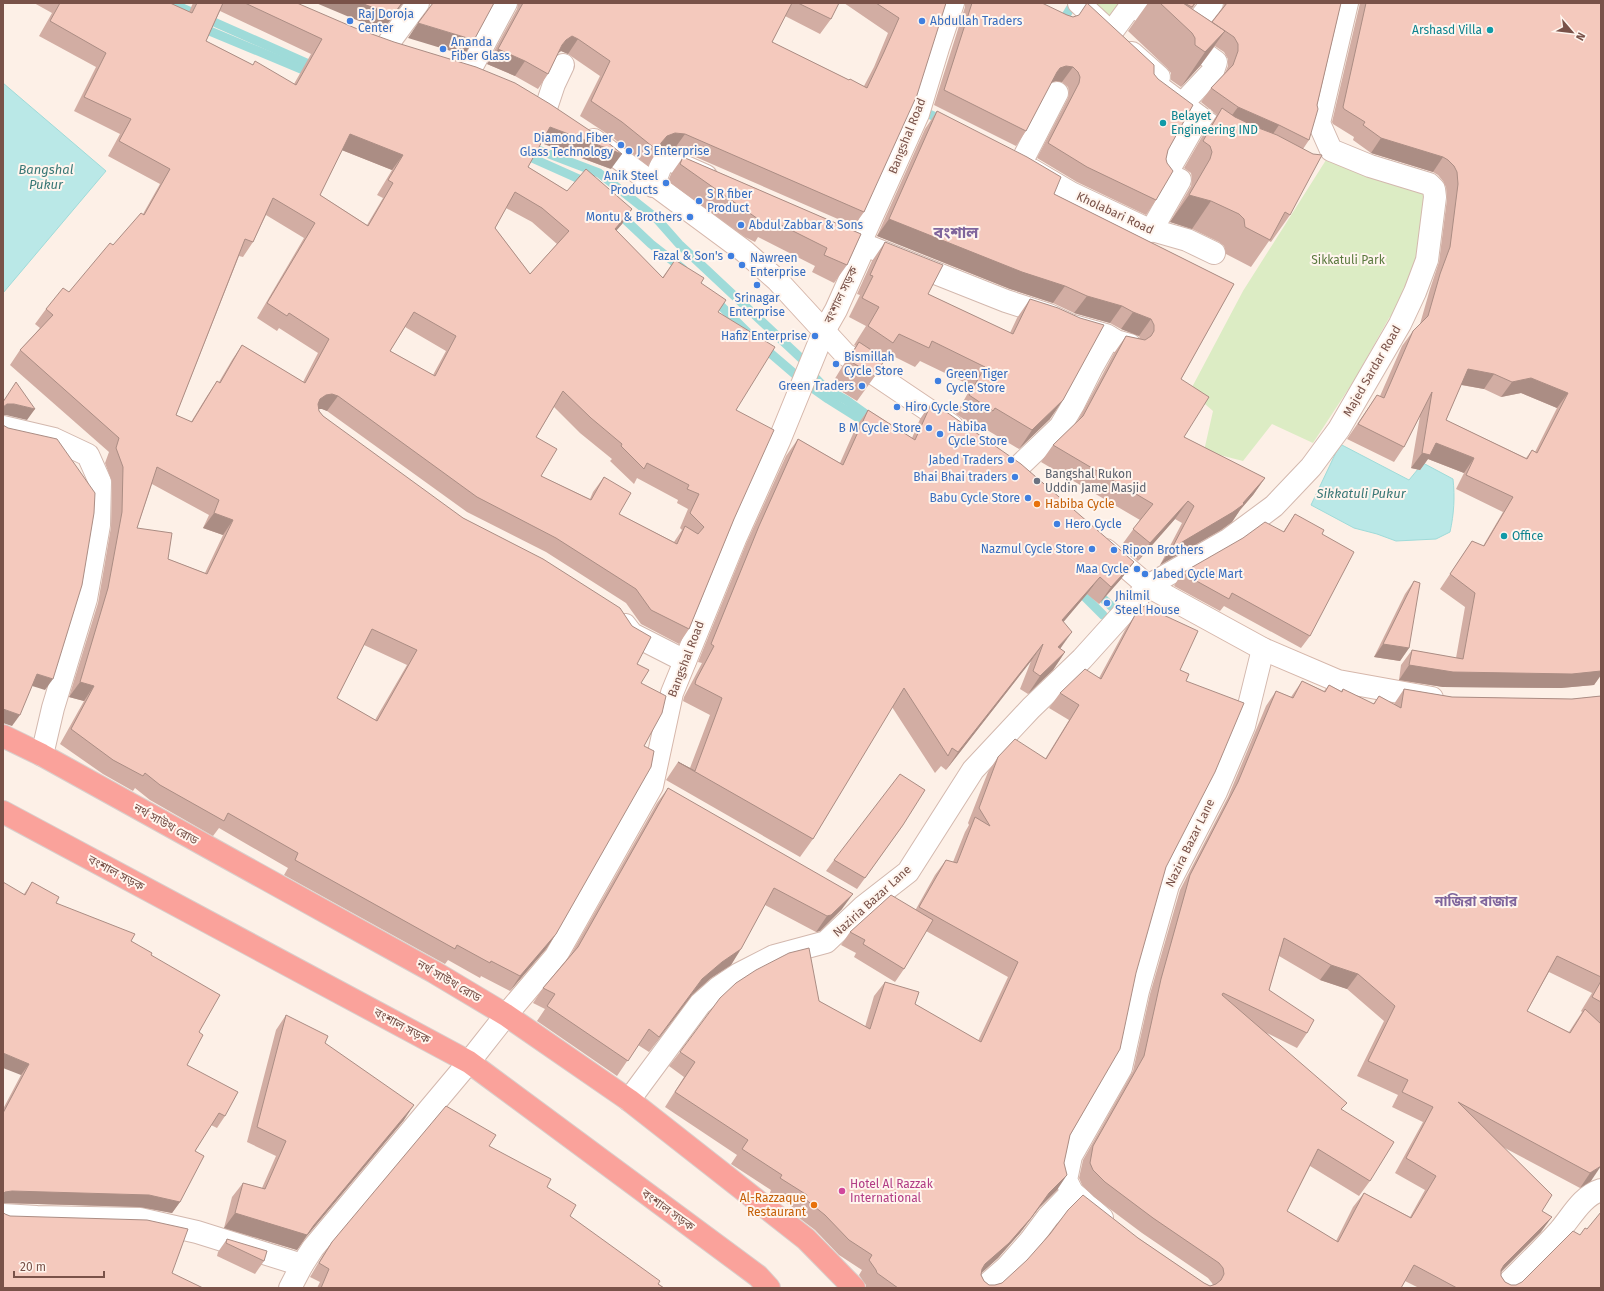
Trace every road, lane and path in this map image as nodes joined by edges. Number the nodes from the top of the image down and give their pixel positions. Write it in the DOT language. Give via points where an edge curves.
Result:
graph roads {
  1 [pos="418,3"];
  2 [pos="506,3"];
  3 [pos="953,3"];
  4 [pos="1212,3"];
  5 [pos="1347,3"];
  6 [pos="1071,6"];
  7 [pos="1111,33"];
  8 [pos="1184,39"];
  9 [pos="408,51"];
  10 [pos="450,64"];
  11 [pos="564,65"];
  12 [pos="470,70"];
  13 [pos="490,78"];
  14 [pos="1057,93"];
  15 [pos="1183,103"];
  16 [pos="1199,117"];
  17 [pos="1326,141"];
  18 [pos="1256,148"];
  19 [pos="1000,153"];
  20 [pos="1312,160"];
  21 [pos="1021,163"];
  22 [pos="726,184"];
  23 [pos="653,186"];
  24 [pos="832,231"];
  25 [pos="1151,231"];
  26 [pos="862,244"];
  27 [pos="1214,253"];
  28 [pos="824,331"];
  29 [pos="1109,337"];
  30 [pos="1130,345"];
  31 [pos="3,427"];
  32 [pos="971,439"];
  33 [pos="996,457"];
  34 [pos="1015,470"];
  35 [pos="1031,484"];
  36 [pos="1094,539"];
  37 [pos="1148,586"];
  38 [pos="612,610"];
  39 [pos="1263,649"];
  40 [pos="685,661"];
  41 [pos="1450,700"];
  42 [pos="3,736"];
  43 [pos="42,756"];
  44 [pos="652,786"];
  45 [pos="672,798"];
  46 [pos="3,812"];
  47 [pos="843,895"];
  48 [pos="863,906"];
  49 [pos="506,1015"];
  50 [pos="469,1062"];
  51 [pos="629,1100"];
  52 [pos="1601,1190"];
  53 [pos="1072,1192"];
  54 [pos="3,1215"];
  55 [pos="1117,1229"];
  56 [pos="302,1265"];
  57 [pos="290,1288"];
  58 [pos="769,1288"];
  59 [pos="854,1288"];
  60 [pos="983,1288"];
  61 [pos="1503,1288"];
  1 -- 9 [label="street" via="377,42"];
  2 -- 12 [label="street"];
  3 -- 26 [label="street, Bangshal Road" via="927,117"];
  4 -- 8 [label="street"];
  5 -- 17 [label="street, Majed Sardar Road" via="1319,123"];
  6 -- 7 [label="street"];
  7 -- 8 [label="street" via="1130,7 1136,8"];
  7 -- 15 [label="street" via="1159,77 1155,84"];
  8 -- 15 [label="street" via="1216,62 1216,65"];
  10 -- 12 [label="street"];
  11 -- 23 [label="street, বংশাল সড়ক" via="554,84 537,102"];
  12 -- 13 [label="street"];
  14 -- 21 [label="street"];
  15 -- 16 [label="street"];
  16 -- 18 [label="street" via="1221,133"];
  16 -- 25 [label="street" via="1168,172 1180,180"];
  17 -- 20 [label="street"];
  17 -- 37 [label="street, Majed Sardar Road" via="1331,150 1370,166 1429,184 1434,189 1427,260 1415,292 1400,324 1339,429 1311,467 1274,506 1228,540"];
  19 -- 21 [label="street, Kholabari Road"];
  21 -- 25 [label="street, Kholabari Road" via="1071,192"];
  22 -- 23 [label="street" via="665,160"];
  23 -- 28 [label="street, বংশাল সড়ক" via="744,251 777,280"];
  24 -- 26 [label="street"];
  25 -- 27 [label="street, Kholabari Road" via="1186,240"];
  26 -- 28 [label="street, বংশাল সড়ক" via="836,310"];
  26 -- 29 [label="street" via="1006,302"];
  28 -- 32 [label="street" via="845,354"];
  28 -- 40 [label="street, Bangshal Road"];
  29 -- 30 [label="street" via="1116,342"];
  29 -- 34 [label="street" via="1060,427"];
  31 -- 43 [label="street" via="54,439 88,455 100,482 99,525 86,598 53,708"];
  33 -- 34 [label="street"];
  34 -- 35 [label="street"];
  36 -- 37 [label="street"];
  37 -- 39 [label="street"];
  37 -- 48 [label="street, Naziria Bazar Lane" via="973,770 908,872"];
  38 -- 40 [label="street" via="621,616 632,634"];
  39 -- 41 [label="street" via="1338,681"];
  39 -- 53 [label="street, Nazira Bazar Lane" via="1244,726 1216,792 1168,884 1138,991 1120,1068 1071,1156 1066,1180"];
  40 -- 44 [label="street, Bangshal Road" via="672,693"];
  42 -- 43 [label="highway, নর্থ সাউথ রোড"];
  43 -- 49 [label="highway, নর্থ সাউথ রোড" via="434,972"];
  44 -- 45 [label="street"];
  44 -- 49 [label="street, Bangshal Road" via="556,956"];
  46 -- 50 [label="highway, বংশাল সড়ক"];
  47 -- 48 [label="street"];
  48 -- 51 [label="street, Naziria Bazar Lane" via="826,942 774,956 718,988 700,1004"];
  49 -- 50 [label="street, Bangshal Road"];
  49 -- 51 [label="highway, নর্থ সাউথ রোড"];
  50 -- 56 [label="street, Bangshal Road" via="313,1248"];
  50 -- 58 [label="highway, বংশাল সড়ক" via="758,1276"];
  51 -- 59 [label="highway, নর্থ সাউথ রোড" via="806,1239"];
  52 -- 61 [label="street" via="1594,1192 1578,1207 1560,1230"];
  53 -- 55 [label="street"];
  53 -- 60 [label="street" via="1007,1267"];
  54 -- 56 [label="street" via="140,1219 197,1232"];
  56 -- 57 [label="street, Bangshal Road"];
}
